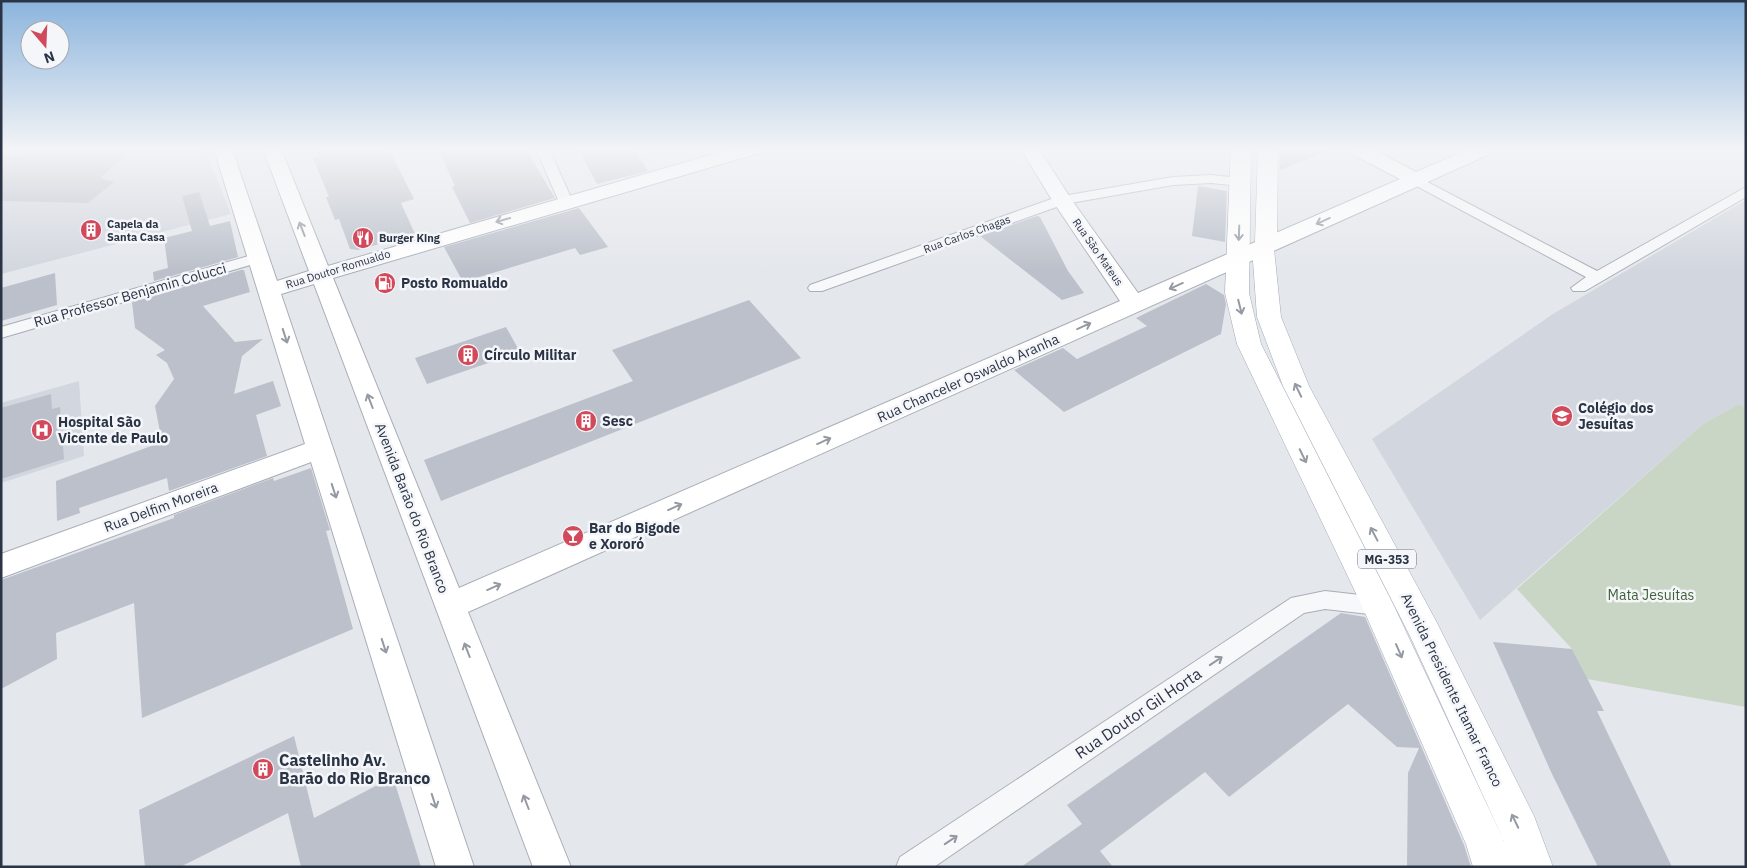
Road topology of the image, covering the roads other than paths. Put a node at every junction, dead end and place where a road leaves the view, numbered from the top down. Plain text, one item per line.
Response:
1 (236, 190) edge
2 (288, 190) edge
3 (560, 190) edge
4 (610, 190) edge
5 (1055, 190) edge
6 (1123, 190) edge
7 (1241, 190) edge
8 (1267, 190) edge
9 (1394, 190) edge
10 (1434, 190) edge
11 (1746, 191) edge
12 (1062, 200) junction
13 (566, 202) junction
14 (1250, 253) junction
15 (259, 258) junction
16 (320, 274) junction
17 (1597, 277) junction
18 (816, 288) dead end
19 (1579, 288) dead end
20 (270, 290) junction
21 (1134, 304) junction
22 (1, 332) edge
23 (321, 448) junction
24 (1, 566) edge
25 (450, 606) junction
26 (1378, 606) junction
27 (543, 860) edge
28 (455, 867) edge
29 (910, 867) edge
30 (1493, 867) edge
31 (1533, 867) edge

1 - 15 main road
16 -> 2 main road, Avenida Barão do Rio Branco
3 - 13 street
4 - 13 main road, Rua Doutor Romualdo
5 - 12 main road, Rua São Mateus
6 - 12 street, Rua Carlos Chagas
7 -> 14 main road, Avenida Presidente Itamar Franco / MG-353
8 - 14 main road, Avenida Presidente Itamar Franco / MG-353
9 -> 14 main road, Rua Chanceler Oswaldo Aranha
10 - 17 street
11 - 17 street
12 - 18 street, Rua Carlos Chagas
12 - 21 main road, Rua São Mateus
13 -> 16 main road, Rua Doutor Romualdo
14 -> 21 main road, Rua Chanceler Oswaldo Aranha
14 -> 26 main road, Avenida Presidente Itamar Franco / MG-353
31 -> 14 main road, Avenida Presidente Itamar Franco / MG-353
15 - 20 main road
15 - 22 street, Rua Professor Benjamin Colucci
16 - 20 main road, Rua Doutor Romualdo
25 -> 16 main road, Avenida Barão do Rio Branco
17 - 19 street
20 -> 23 main road
25 -> 21 main road, Rua Chanceler Oswaldo Aranha
23 - 24 main road, Rua Delfim Moreira
23 -> 28 main road
27 -> 25 main road, Avenida Barão do Rio Branco
29 -> 26 street, Rua Doutor Gil Horta
26 -> 30 main road, Avenida Presidente Itamar Franco / MG-353

